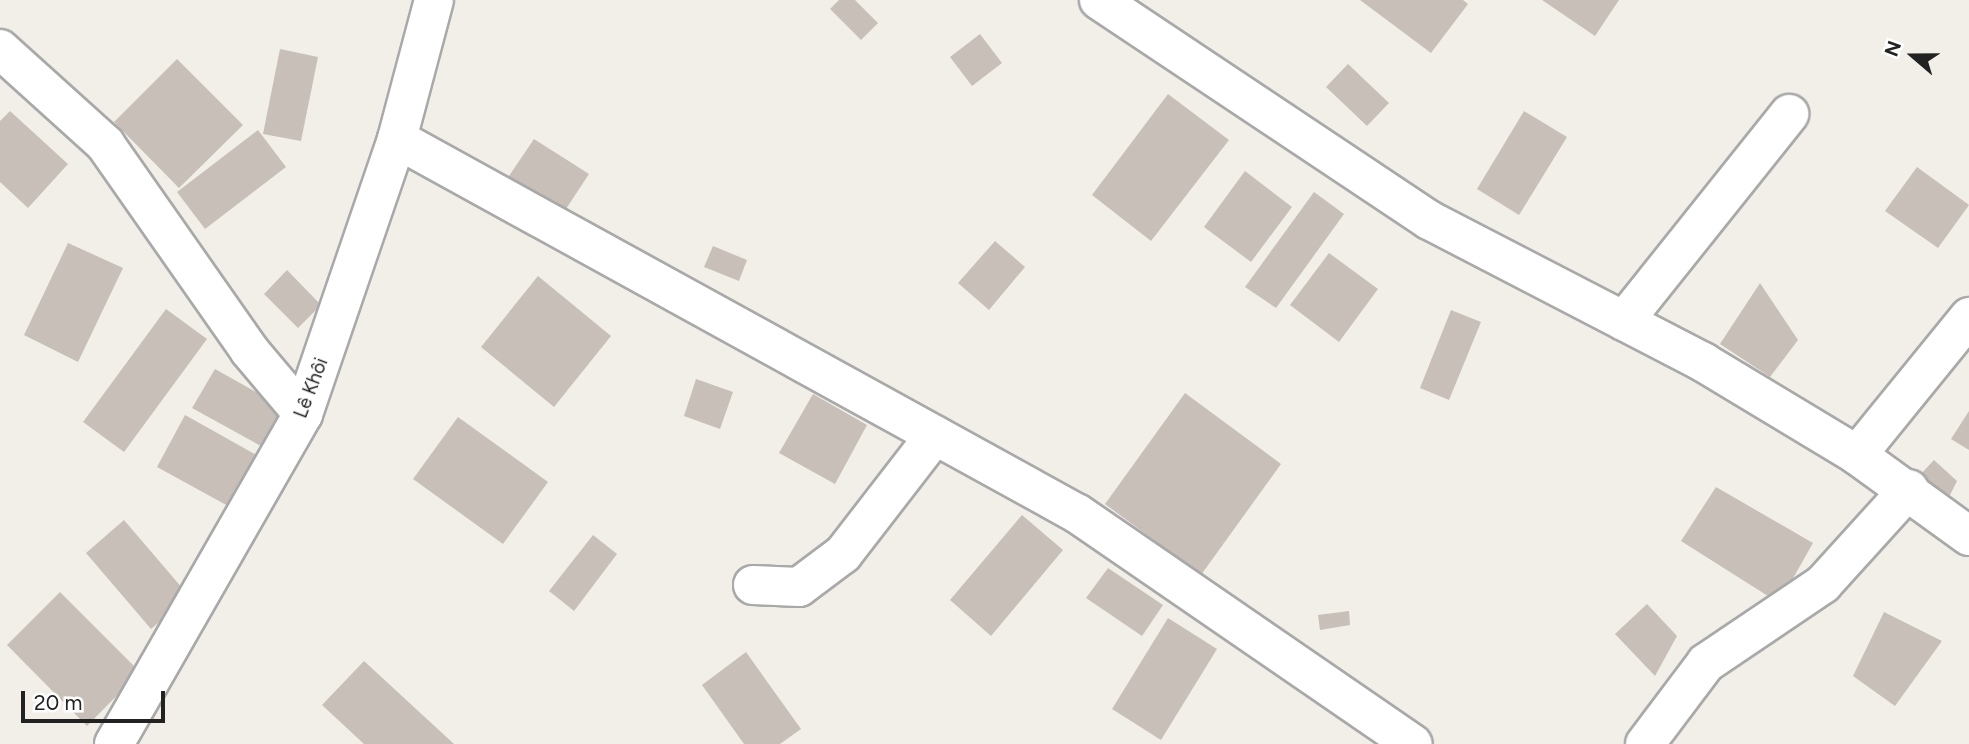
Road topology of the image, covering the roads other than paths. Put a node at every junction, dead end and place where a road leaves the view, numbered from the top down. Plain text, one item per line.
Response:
1 (434, 0) edge
2 (1099, 0) edge
3 (0, 49) edge
4 (1789, 114) dead end
5 (397, 139) junction
6 (1969, 317) edge
7 (1624, 321) junction
8 (303, 414) junction
9 (935, 435) junction
10 (1857, 454) junction
11 (1909, 489) junction
12 (1969, 536) edge
13 (753, 585) dead end
14 (114, 744) edge
15 (1413, 744) edge
16 (1645, 744) edge

1 - 5 street, Lê Khôi
2 - 7 street
3 - 8 street
4 - 7 street
5 - 8 street, Lê Khôi
5 - 9 street
6 - 10 street
7 - 10 street
8 - 14 street, Lê Khôi
9 - 13 street
9 - 15 street
10 - 11 street
11 - 12 street
11 - 16 street

